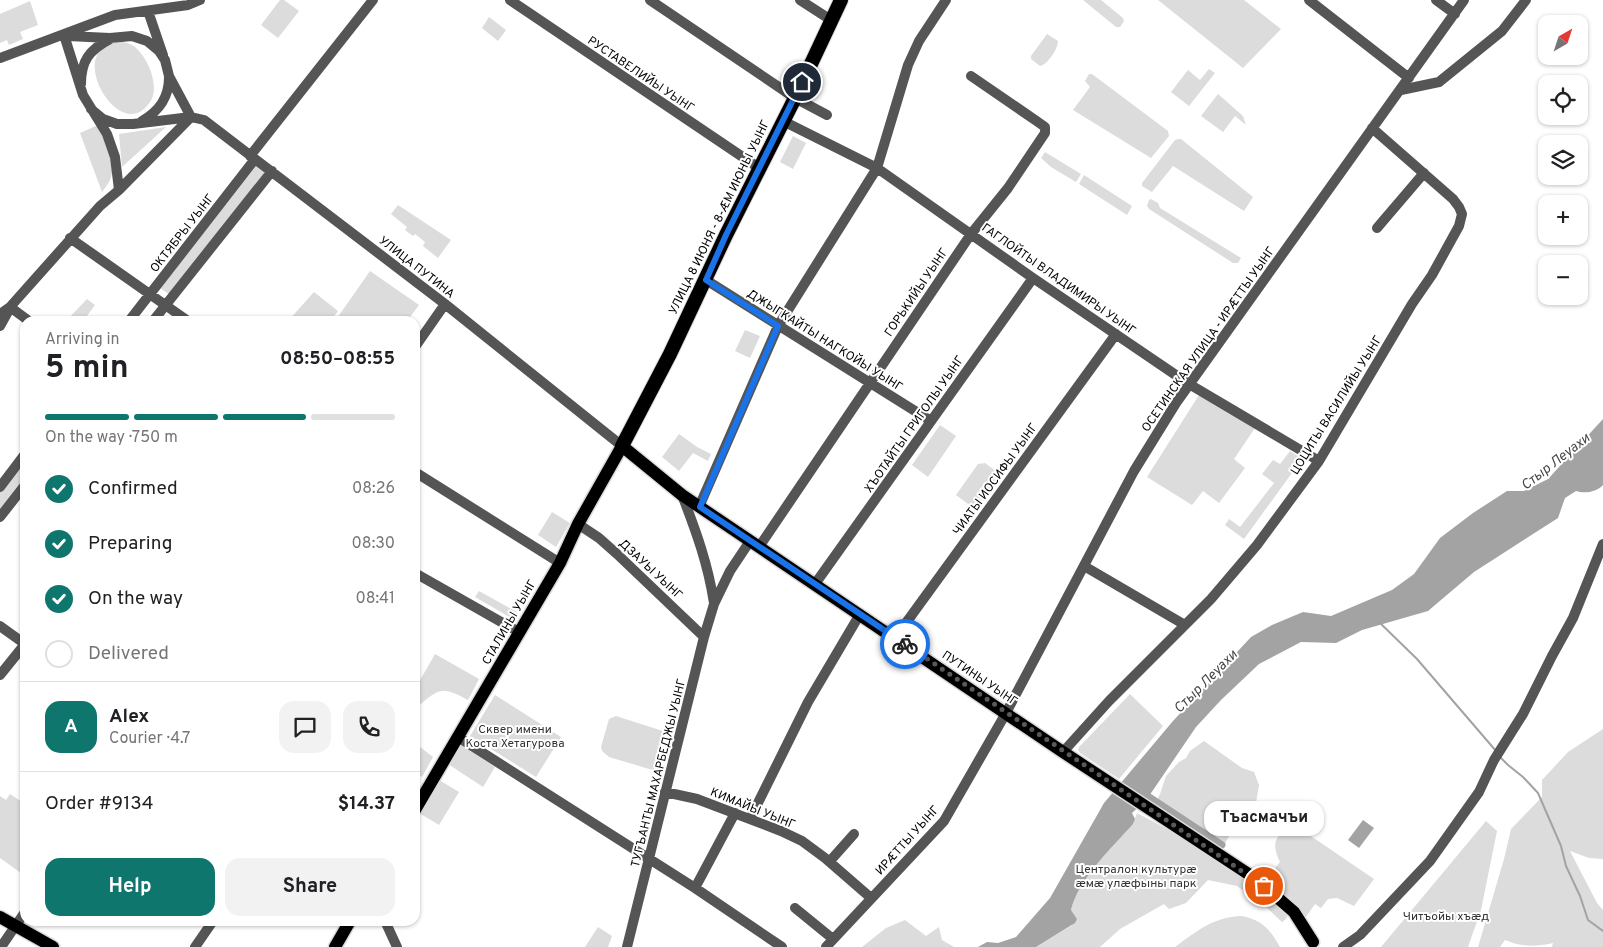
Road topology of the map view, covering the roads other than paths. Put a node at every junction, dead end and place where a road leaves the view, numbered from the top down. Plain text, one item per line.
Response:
1 (200, 0) edge
2 (373, 0) edge
3 (510, 0) edge
4 (650, 0) edge
5 (800, 0) edge
6 (841, 0) edge
7 (946, 0) edge
8 (1309, 0) edge
9 (1436, 0) edge
10 (1464, 0) edge
11 (1526, 0) edge
12 (148, 11) junction
13 (1455, 14) junction
14 (831, 20) junction
15 (64, 35) junction
16 (110, 38) junction
17 (0, 58) edge
18 (165, 60) junction
19 (169, 76) junction
20 (971, 76) dead end
21 (1409, 78) junction
22 (81, 87) junction
23 (1400, 90) junction
24 (795, 98) junction
25 (91, 108) junction
26 (827, 115) dead end
27 (192, 117) junction
28 (783, 121) junction
29 (133, 124) junction
30 (1372, 128) junction
31 (253, 157) junction
32 (759, 168) junction
33 (877, 168) junction
34 (272, 171) junction
35 (1424, 173) junction
36 (119, 190) junction
37 (1377, 228) dead end
38 (971, 234) junction
39 (70, 238) junction
40 (1033, 278) junction
41 (706, 280) junction
42 (150, 294) junction
43 (445, 304) junction
44 (166, 306) junction
45 (10, 307) junction
46 (0, 314) edge
47 (22, 316) edge
48 (133, 316) edge
49 (158, 316) edge
50 (181, 316) edge
51 (0, 326) edge
52 (778, 326) junction
53 (1116, 334) junction
54 (420, 339) edge
55 (869, 383) junction
56 (1189, 384) junction
57 (931, 421) junction
58 (622, 446) junction
59 (20, 461) edge
60 (1319, 461) junction
61 (420, 475) edge
62 (0, 487) edge
63 (20, 492) edge
64 (682, 495) junction
65 (700, 507) junction
66 (0, 518) edge
67 (578, 524) junction
68 (754, 544) junction
69 (1603, 544) edge
70 (560, 563) junction
71 (1084, 566) junction
72 (420, 576) edge
73 (815, 584) junction
74 (714, 604) junction
75 (860, 614) junction
76 (1185, 625) junction
77 (0, 626) edge
78 (519, 632) junction
79 (704, 636) junction
80 (895, 638) junction
81 (20, 640) edge
82 (20, 650) edge
83 (0, 675) edge
84 (1006, 713) junction
85 (458, 737) junction
86 (1063, 752) junction
87 (665, 792) junction
88 (420, 802) edge
89 (735, 813) junction
90 (750, 819) junction
91 (854, 834) dead end
92 (650, 860) junction
93 (830, 862) junction
94 (695, 888) junction
95 (872, 898) junction
96 (795, 908) dead end
97 (0, 917) edge
98 (20, 920) edge
99 (16, 926) junction
100 (210, 926) edge
101 (347, 926) edge
102 (387, 926) edge
103 (833, 939) junction
104 (1314, 945) edge
105 (1, 947) edge
106 (53, 947) edge
107 (195, 947) edge
108 (335, 947) edge
109 (397, 947) edge
110 (627, 947) edge
111 (782, 947) edge
112 (826, 947) edge
113 (1343, 947) edge

1 - 12 street
2 - 31 street, ОКТЯБРЫ УЫНГ
3 - 32 street, РУСТАВЕЛИЙЫ УЫНГ
4 - 24 street
5 - 14 street
6 - 14 highway, УЛИЦА 8 ИЮНЯ - 8-ӔМ ИЮНЫ УЫНГ
7 - 33 street
8 - 21 street
9 - 13 street
10 - 13 street, ОСЕТИНСКАЯ УЛИЦА - ИРÆТТЫ УЫНГ
11 - 23 street
12 - 15 street
12 - 18 street
13 - 21 street, ОСЕТИНСКАЯ УЛИЦА - ИРÆТТЫ УЫНГ
14 - 24 highway, УЛИЦА 8 ИЮНЯ - 8-ӔМ ИЮНЫ УЫНГ
15 - 16 street
15 - 17 street
15 - 22 street
16 - 18 street
16 - 22 street
18 - 19 street
19 - 27 street
19 - 29 street
20 - 38 street, ГОРЬКИЙЫ УЫНГ
21 - 23 street, ОСЕТИНСКАЯ УЛИЦА - ИРÆТТЫ УЫНГ
22 - 25 street
23 - 30 street, ОСЕТИНСКАЯ УЛИЦА - ИРÆТТЫ УЫНГ
24 - 26 street
24 - 28 highway, УЛИЦА 8 ИЮНЯ - 8-ӔМ ИЮНЫ УЫНГ
25 - 29 street
25 - 36 street
27 - 29 street
27 - 31 street, УЛИЦА ПУТИНА
27 - 36 street
28 - 32 highway, УЛИЦА 8 ИЮНЯ - 8-ӔМ ИЮНЫ УЫНГ
28 - 33 street, ГАГЛОЙТЫ ВЛАДИМИРЫ УЫНГ
30 - 35 street, ЦОЦИТЫ ВАСИЛИЙЫ УЫНГ
30 - 56 street, ОСЕТИНСКАЯ УЛИЦА - ИРÆТТЫ УЫНГ
31 - 34 street, УЛИЦА ПУТИНА
31 - 42 street, ОКТЯБРЫ УЫНГ
32 - 41 highway, УЛИЦА 8 ИЮНЯ - 8-ӔМ ИЮНЫ УЫНГ
33 - 38 street, ГАГЛОЙТЫ ВЛАДИМИРЫ УЫНГ
33 - 52 street
34 - 43 street, УЛИЦА ПУТИНА
34 - 44 street
35 - 37 street
35 - 60 street, ЦОЦИТЫ ВАСИЛИЙЫ УЫНГ
36 - 39 street
38 - 40 street, ГАГЛОЙТЫ ВЛАДИМИРЫ УЫНГ
38 - 55 street, ГОРЬКИЙЫ УЫНГ
39 - 42 street
39 - 45 street
40 - 53 street, ГАГЛОЙТЫ ВЛАДИМИРЫ УЫНГ
40 - 57 street, ХЪОТАЙТЫ ГРИГОЛЫ УЫНГ
41 - 52 street, ДЖЫГКАЙТЫ НАГКОЙЫ УЫНГ
41 - 58 highway, УЛИЦА 8 ИЮНЯ - 8-ӔМ ИЮНЫ УЫНГ
42 - 44 street
42 - 48 street, ОКТЯБРЫ УЫНГ
43 - 54 street
43 - 58 street, УЛИЦА ПУТИНА
44 - 49 street
44 - 50 street
45 - 46 street
45 - 47 street
45 - 51 street
52 - 55 street, ДЖЫГКАЙТЫ НАГКОЙЫ УЫНГ
52 - 65 street
53 - 56 street, ГАГЛОЙТЫ ВЛАДИМИРЫ УЫНГ
53 - 80 street, ЧИАТЫ ИОСИФЫ УЫНГ
55 - 57 street, ДЖЫГКАЙТЫ НАГКОЙЫ УЫНГ
55 - 68 street, ГОРЬКИЙЫ УЫНГ
56 - 60 street, ГАГЛОЙТЫ ВЛАДИМИРЫ УЫНГ
56 - 71 street, ОСЕТИНСКАЯ УЛИЦА - ИРÆТТЫ УЫНГ
57 - 73 street, ХЪОТАЙТЫ ГРИГОЛЫ УЫНГ
58 - 64 main road, ПУТИНЫ УЫНГ
58 - 67 main road, СТАЛИНЫ УЫНГ
59 - 62 street
60 - 76 street, ЦОЦИТЫ ВАСИЛИЙЫ УЫНГ
61 - 70 street
63 - 66 street
64 - 65 main road, ПУТИНЫ УЫНГ
64 - 74 street, ТУГЪАНТЫ МАХАРБЕДЖЫ УЫНГ
65 - 68 main road, ПУТИНЫ УЫНГ
67 - 70 main road, СТАЛИНЫ УЫНГ
67 - 79 street, ДЗАУЫ УЫНГ
68 - 73 main road, ПУТИНЫ УЫНГ
68 - 74 street, ТУГЪАНТЫ МАХАРБЕДЖЫ УЫНГ
69 - 113 street
70 - 78 main road, СТАЛИНЫ УЫНГ
71 - 76 street
71 - 84 street, ОСЕТИНСКАЯ УЛИЦА - ИРÆТТЫ УЫНГ
72 - 78 street
73 - 75 main road, ПУТИНЫ УЫНГ
74 - 79 street, ТУГЪАНТЫ МАХАРБЕДЖЫ УЫНГ
75 - 80 main road, ПУТИНЫ УЫНГ
75 - 90 street
76 - 86 street, ЦОЦИТЫ ВАСИЛИЙЫ УЫНГ
77 - 81 street
78 - 85 main road, СТАЛИНЫ УЫНГ
79 - 87 street, ТУГЪАНТЫ МАХАРБЕДЖЫ УЫНГ
80 - 84 main road, ПУТИНЫ УЫНГ
82 - 83 street
84 - 86 main road, ПУТИНЫ УЫНГ
84 - 95 street, ИРÆТТЫ УЫНГ
85 - 88 main road, СТАЛИНЫ УЫНГ
85 - 92 street
86 - 104 main road, ПУТИНЫ УЫНГ
87 - 89 street, КИМАЙЫ УЫНГ
87 - 92 street, ТУГЪАНТЫ МАХАРБЕДЖЫ УЫНГ
89 - 90 street, КИМАЙЫ УЫНГ
89 - 94 street
90 - 93 street, КИМАЙЫ УЫНГ
91 - 93 street
92 - 94 street
92 - 110 street, ТУГЪАНТЫ МАХАРБЕДЖЫ УЫНГ
93 - 95 street, КИМАЙЫ УЫНГ
94 - 111 street
95 - 103 street, ИРÆТТЫ УЫНГ
96 - 103 street
97 - 99 main road
98 - 99 street
99 - 105 street
99 - 106 main road
100 - 107 street
101 - 108 main road
102 - 109 street
103 - 112 street, ИРÆТТЫ УЫНГ

